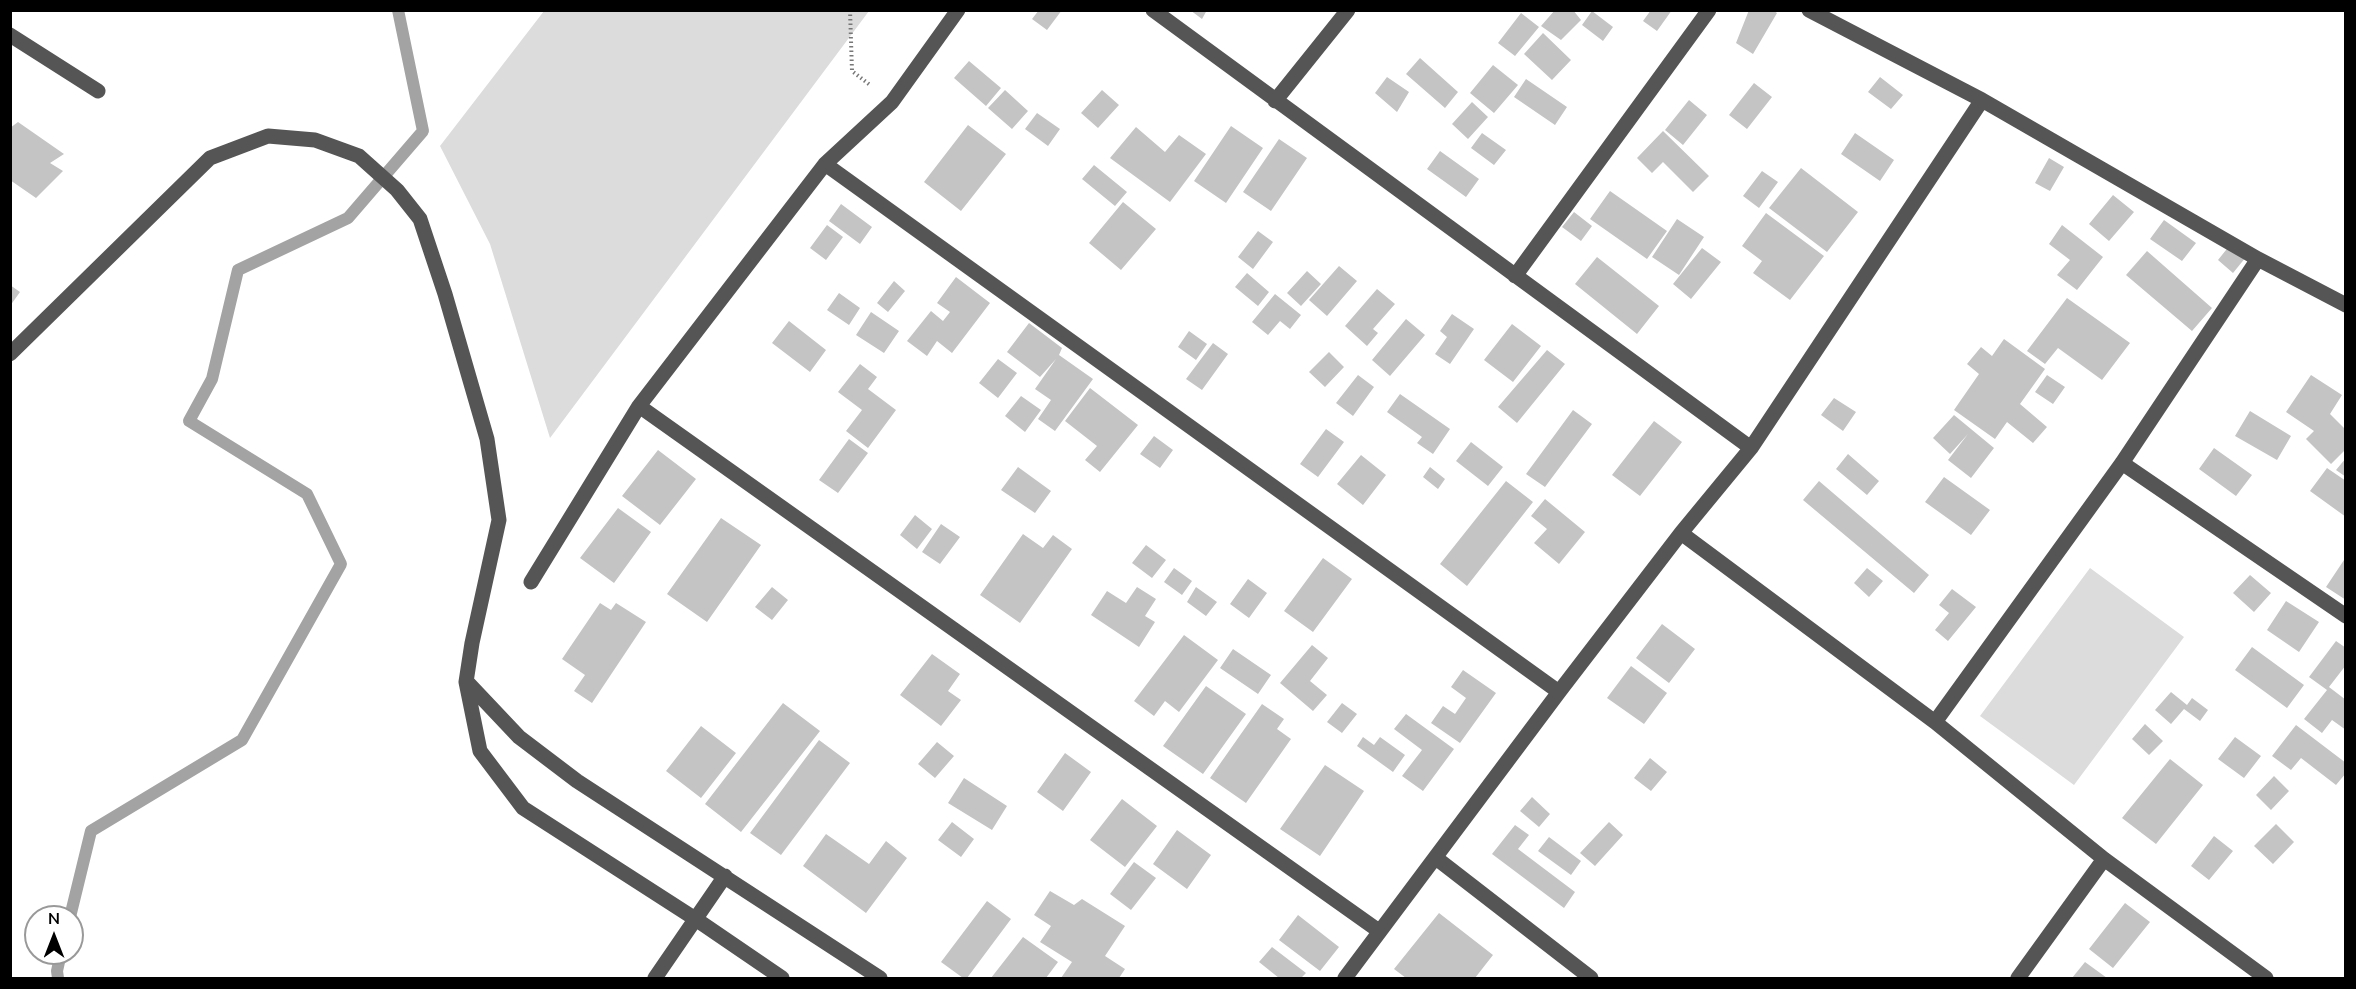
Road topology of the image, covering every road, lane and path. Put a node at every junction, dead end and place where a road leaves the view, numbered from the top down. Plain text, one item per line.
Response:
1 (850, 10) edge
2 (958, 10) edge
3 (1153, 10) edge
4 (1348, 10) edge
5 (1709, 10) edge
6 (1809, 10) edge
7 (10, 35) edge
8 (98, 91) dead end
9 (1982, 100) junction
10 (1275, 101) junction
11 (892, 102) junction
12 (825, 164) junction
13 (2258, 259) junction
14 (1515, 276) junction
15 (2346, 305) edge
16 (10, 354) edge
17 (639, 406) junction
18 (1751, 448) junction
19 (2122, 463) junction
20 (1681, 533) junction
21 (531, 582) dead end
22 (2346, 616) edge
23 (466, 682) junction
24 (1559, 692) junction
25 (1935, 722) junction
26 (1436, 858) junction
27 (2104, 859) junction
28 (725, 876) junction
29 (697, 920) junction
30 (1379, 931) junction
31 (655, 978) edge
32 (782, 978) edge
33 (880, 978) edge
34 (1345, 978) edge
35 (1591, 978) edge
36 (2018, 978) edge
37 (2266, 978) edge

1 - 11 path
2 - 11 street
3 - 10 street
4 - 10 street
5 - 14 street
6 - 9 street
7 - 8 street
9 - 13 street
9 - 18 street
10 - 14 street
11 - 12 street
12 - 17 street
12 - 24 street
13 - 15 street
13 - 19 street
14 - 18 street
16 - 23 street
17 - 21 street
17 - 30 street
18 - 20 street
19 - 22 street
19 - 25 street
20 - 24 street
20 - 25 street
23 - 28 street
23 - 29 street
24 - 26 street
25 - 27 street
26 - 30 street
26 - 35 street
27 - 36 street
27 - 37 street
28 - 29 street
28 - 33 street
29 - 31 street
29 - 32 street
30 - 34 street

